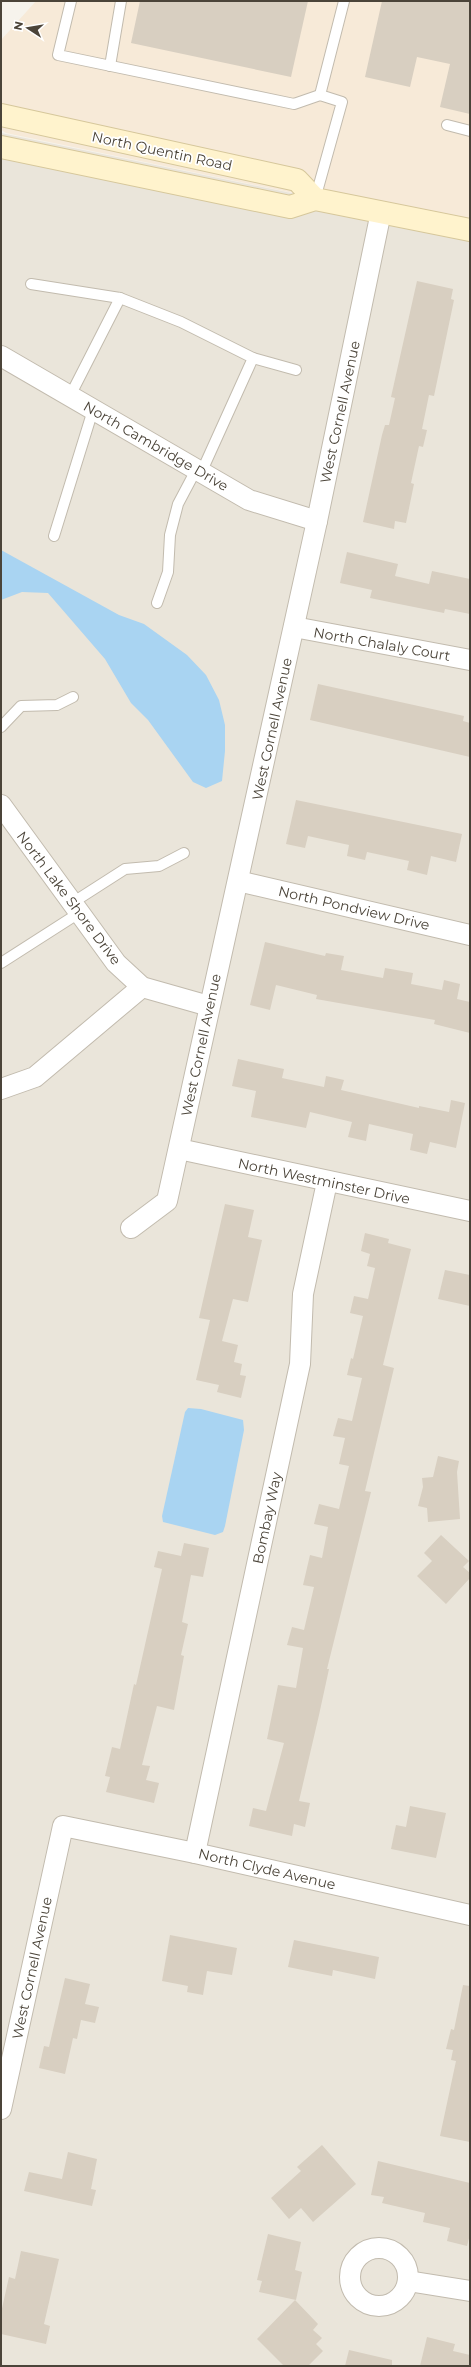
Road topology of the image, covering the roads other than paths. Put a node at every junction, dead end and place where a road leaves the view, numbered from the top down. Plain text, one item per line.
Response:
1 (71, 1) edge
2 (121, 1) edge
3 (344, 1) edge
4 (110, 66) junction
5 (320, 95) junction
6 (1, 115) edge
7 (447, 125) dead end
8 (470, 131) edge
9 (2, 151) edge
10 (315, 199) junction
11 (381, 212) junction
12 (470, 230) edge
13 (31, 284) dead end
14 (120, 298) junction
15 (1, 356) edge
16 (253, 358) junction
17 (296, 370) dead end
18 (70, 396) junction
19 (93, 410) junction
20 (199, 471) junction
21 (318, 521) junction
22 (54, 536) dead end
23 (157, 603) dead end
24 (294, 627) junction
25 (470, 660) edge
26 (73, 697) dead end
27 (1, 727) edge
28 (1, 805) edge
29 (184, 853) dead end
30 (238, 881) junction
31 (76, 908) junction
32 (470, 935) edge
33 (1, 963) edge
34 (142, 987) junction
35 (209, 1006) junction
36 (1, 1089) edge
37 (179, 1149) junction
38 (326, 1182) junction
39 (470, 1211) edge
40 (131, 1228) dead end
41 (63, 1826) joint
42 (195, 1853) junction
43 (470, 1915) edge
44 (1, 2109) edge
45 (408, 2281) dead end
46 (470, 2291) edge

1 - 4 lane
2 - 4 lane
3 - 5 lane
4 - 5 lane
5 - 10 lane
6 - 10 main road, North Quentin Road
7 - 8 lane
9 - 10 main road, North Quentin Road
10 - 11 main road, North Quentin Road
11 - 12 main road, North Quentin Road
11 - 21 street, West Cornell Avenue
13 - 14 lane
14 - 16 lane
14 - 18 lane
15 - 18 street, North Cambridge Drive
16 - 17 lane
16 - 20 lane
18 - 19 street, North Cambridge Drive
19 - 20 street, North Cambridge Drive
19 - 22 lane
20 - 21 street, North Cambridge Drive
20 - 23 lane
21 - 24 street, West Cornell Avenue
24 - 25 street, North Chalaly Court
24 - 30 street, West Cornell Avenue
26 - 27 lane
28 - 31 street, North Lake Shore Drive
29 - 31 lane
30 - 32 street, North Pondview Drive
30 - 35 street, West Cornell Avenue
31 - 33 lane
31 - 34 street, North Lake Shore Drive
34 - 35 street, North Lake Shore Drive
34 - 36 street
35 - 37 street, West Cornell Avenue
37 - 38 street, North Westminster Drive
37 - 40 street, West Cornell Avenue
38 - 39 street, North Westminster Drive
38 - 42 street, Bombay Way
41 - 42 street, North Clyde Avenue
41 - 44 street, West Cornell Avenue
42 - 43 street, North Clyde Avenue
45 - 46 street

